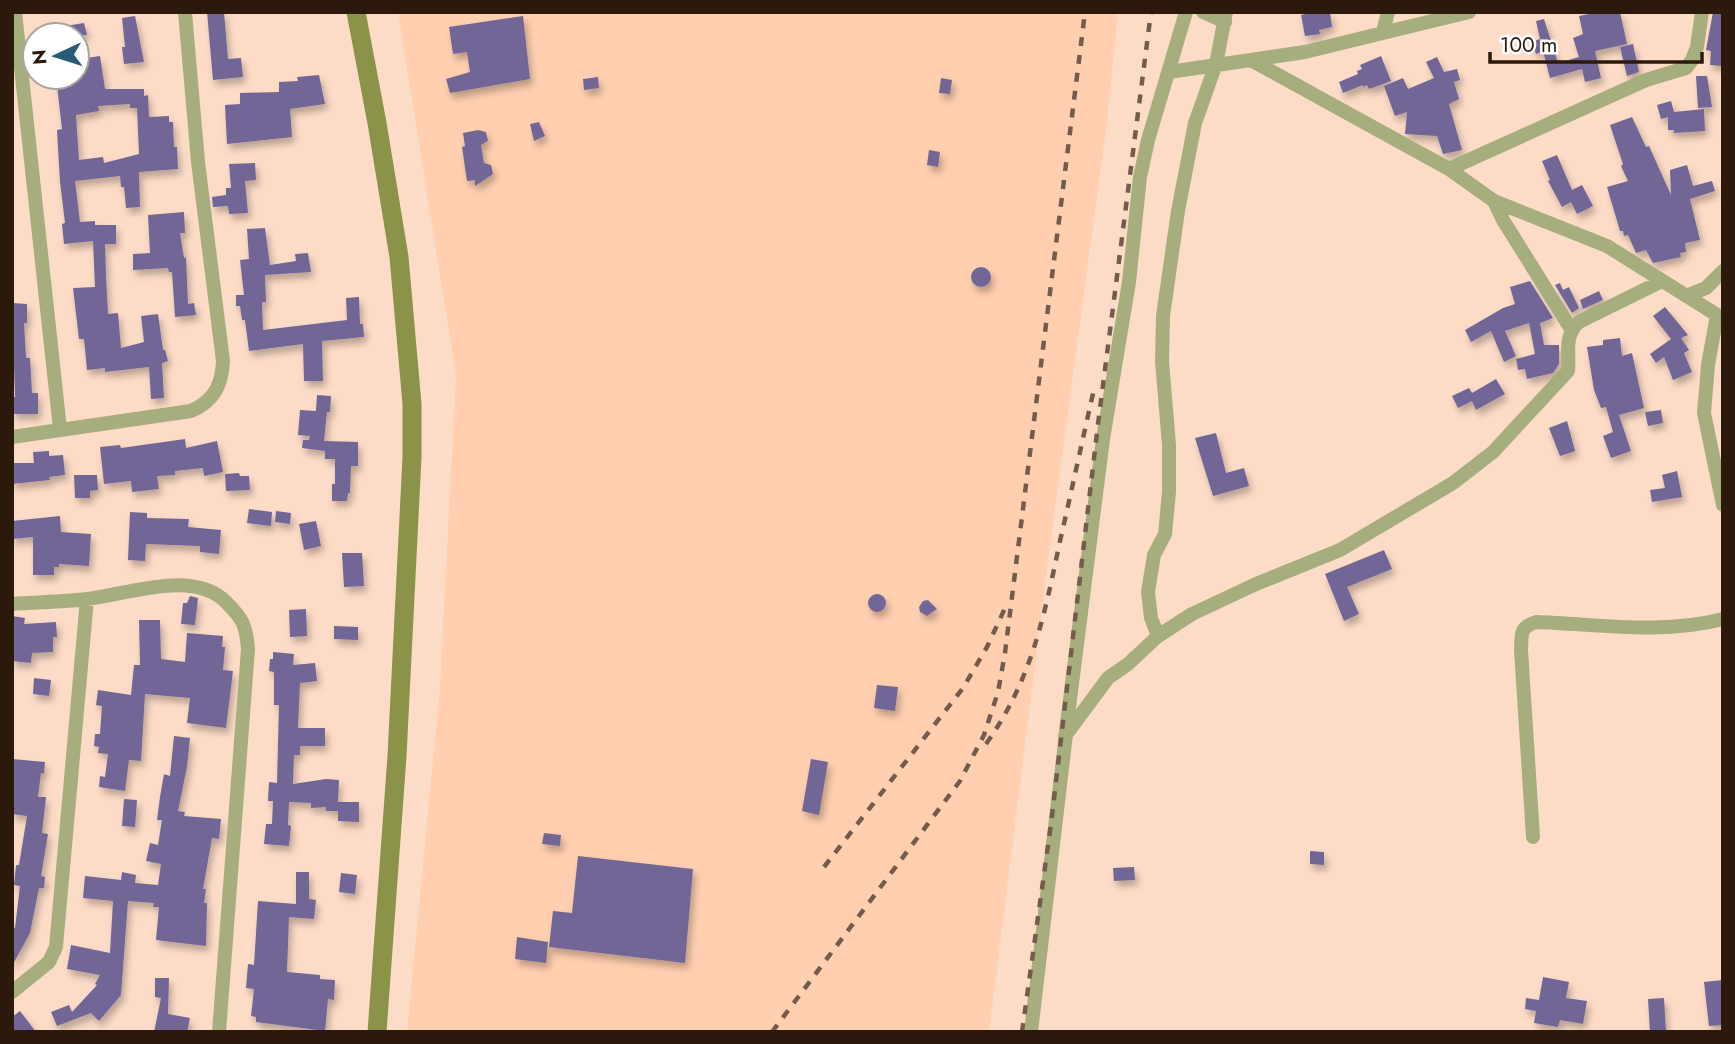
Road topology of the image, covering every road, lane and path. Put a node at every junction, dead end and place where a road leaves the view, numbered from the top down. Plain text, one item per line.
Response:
1 (15, 12) edge
2 (185, 12) edge
3 (356, 12) edge
4 (1186, 12) edge
5 (1203, 12) edge
6 (1388, 12) edge
7 (1469, 12) edge
8 (1702, 12) edge
9 (1225, 17) edge
10 (1383, 32) junction
11 (1251, 60) junction
12 (1216, 64) junction
13 (1169, 72) junction
14 (1449, 169) junction
15 (1494, 201) junction
16 (1723, 271) edge
17 (1662, 281) junction
18 (1686, 296) junction
19 (1720, 316) edge
20 (1571, 329) junction
21 (60, 429) junction
22 (12, 437) edge
23 (1723, 505) edge
24 (87, 599) junction
25 (12, 604) edge
26 (1723, 619) edge
27 (1158, 636) junction
28 (1066, 734) junction
29 (1534, 837) dead end
30 (12, 992) edge
31 (219, 1032) edge
32 (377, 1032) edge
33 (1031, 1032) edge

1 - 21 street
2 - 21 street
3 - 32 main road
4 - 13 street
5 - 9 street
6 - 10 street
7 - 10 street
8 - 14 street
9 - 12 street
10 - 11 street
11 - 12 street
11 - 14 street
12 - 13 street
12 - 27 street
13 - 28 street
14 - 15 street
15 - 17 street
15 - 20 street
16 - 18 street
17 - 18 street
17 - 20 street
18 - 19 street
19 - 23 street
20 - 27 street
21 - 22 street
24 - 25 street
24 - 30 street
24 - 31 street
26 - 29 street
27 - 28 street
28 - 33 street

